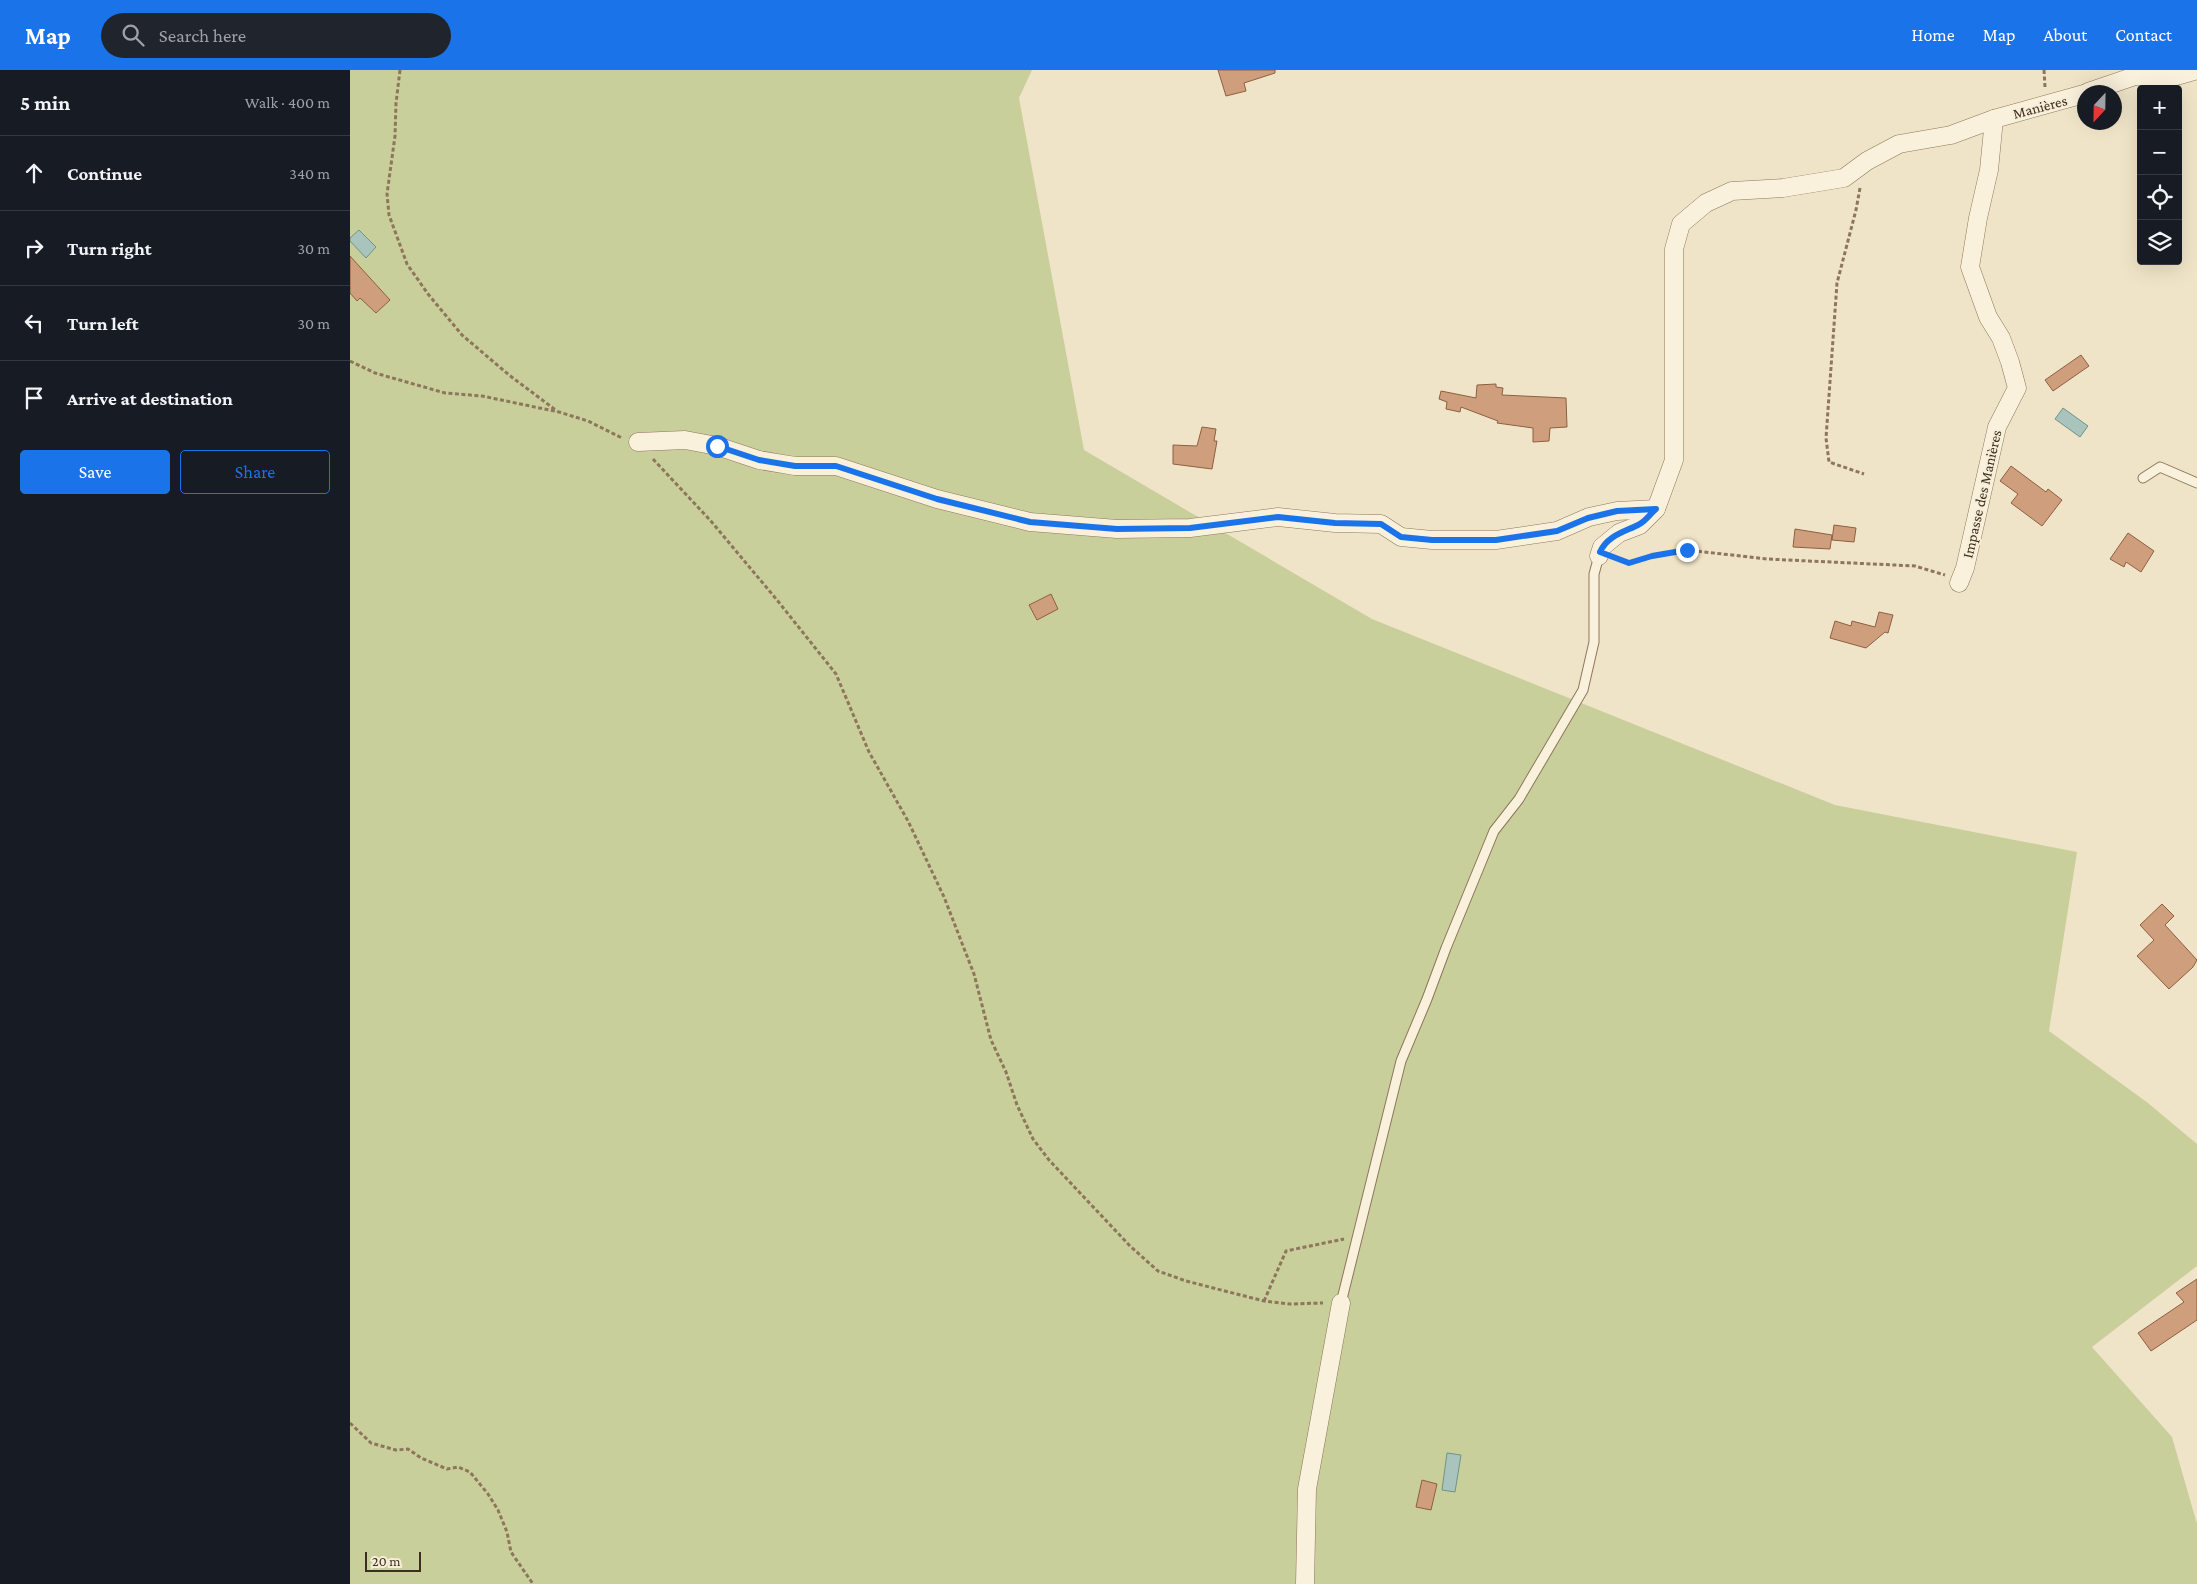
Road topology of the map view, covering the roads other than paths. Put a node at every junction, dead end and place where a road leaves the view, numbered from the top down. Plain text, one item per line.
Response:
1 (2197, 70) edge
2 (2109, 85) edge
3 (2077, 96) edge
4 (1994, 119) junction
5 (638, 442) road end
6 (2143, 478) dead end
7 (2197, 483) edge
8 (1656, 509) junction
9 (1599, 554) joint
10 (1959, 581) road end
11 (1341, 1303) joint
12 (1304, 1584) edge

1 - 2 street, Manières
3 - 4 street, Manières
4 - 8 street, Manières
4 - 10 street, Impasse des Manières
5 - 8 street
6 - 7 lane
8 - 9 street
9 - 11 lane
11 - 12 street

